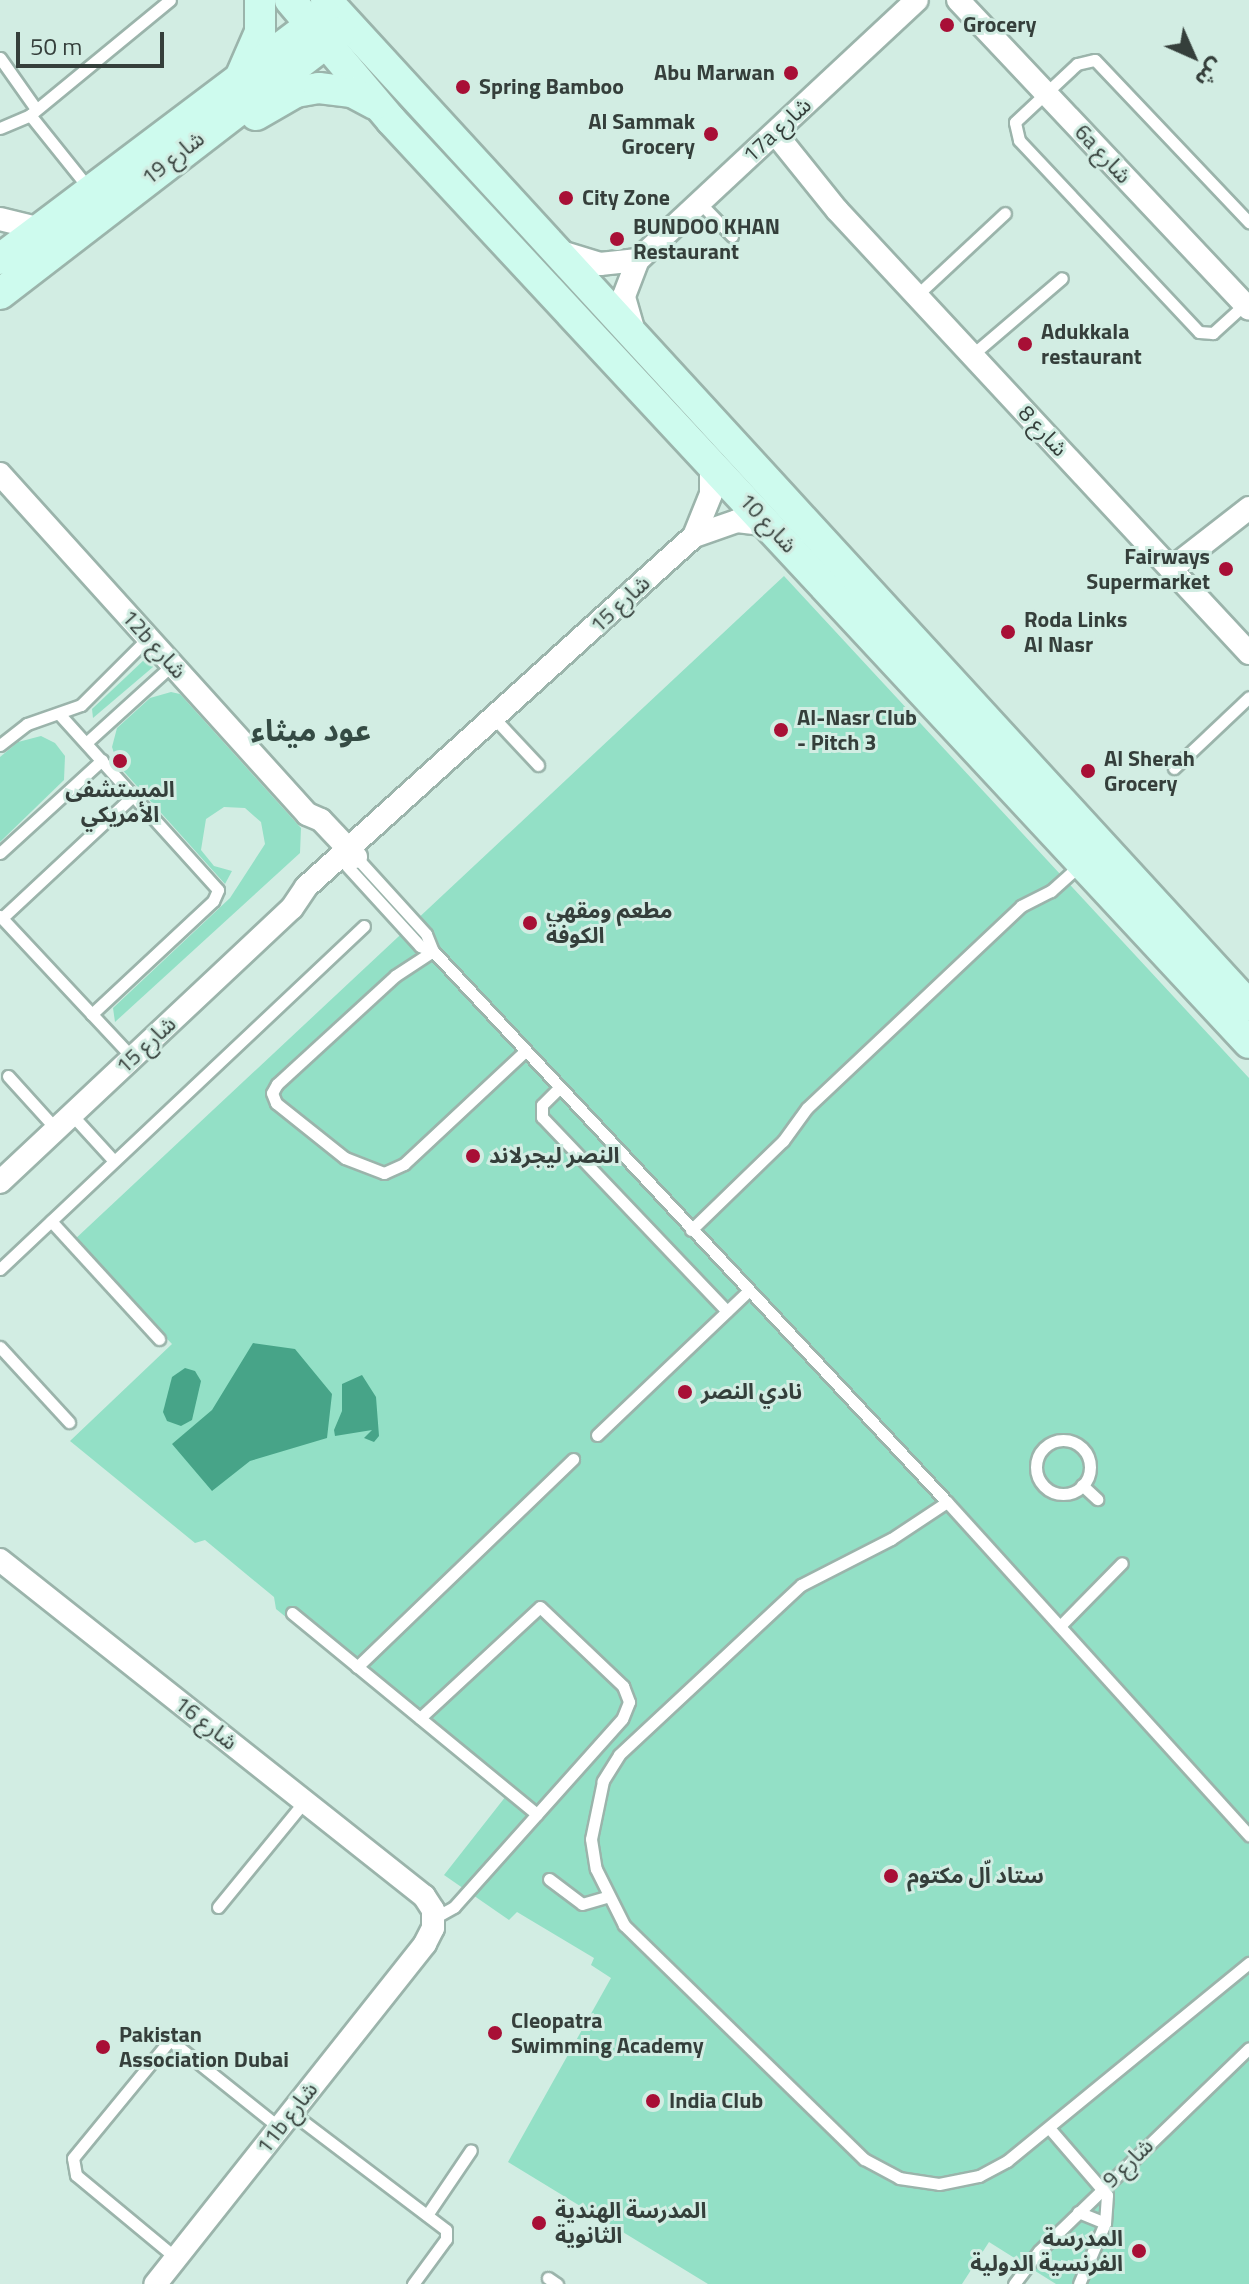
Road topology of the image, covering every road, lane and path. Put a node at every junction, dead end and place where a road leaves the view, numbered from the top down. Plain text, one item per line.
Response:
1 (170, 0) edge
2 (260, 0) edge
3 (290, 0) edge
4 (917, 0) edge
5 (958, 0) edge
6 (329, 20) edge
7 (0, 58) edge
8 (239, 80) junction
9 (1045, 93) junction
10 (384, 111) junction
11 (33, 112) junction
12 (0, 128) edge
13 (769, 138) junction
14 (164, 164) junction
15 (91, 191) junction
16 (700, 203) junction
17 (1005, 213) dead end
18 (0, 219) edge
19 (1249, 222) edge
20 (41, 229) junction
21 (732, 236) dead end
22 (550, 247) junction
23 (0, 259) edge
24 (638, 260) junction
25 (1062, 278) dead end
26 (0, 294) edge
27 (917, 295) junction
28 (1248, 304) edge
29 (639, 343) junction
30 (972, 355) junction
31 (711, 462) junction
32 (0, 474) edge
33 (1244, 512) edge
34 (769, 525) junction
35 (694, 536) junction
36 (1176, 574) junction
37 (148, 638) junction
38 (1249, 653) edge
39 (173, 664) junction
40 (1249, 697) edge
41 (61, 716) junction
42 (495, 719) junction
43 (3, 737) edge
44 (86, 743) junction
45 (102, 760) junction
46 (538, 765) dead end
47 (1174, 768) dead end
48 (134, 795) junction
49 (0, 853) edge
50 (347, 857) junction
51 (1082, 863) junction
52 (1, 917) edge
53 (364, 926) dead end
54 (433, 951) junction
55 (1249, 1006) edge
56 (92, 1014) junction
57 (1249, 1043) edge
58 (525, 1051) junction
59 (132, 1057) junction
60 (8, 1076) dead end
61 (559, 1088) junction
62 (64, 1122) junction
63 (114, 1161) junction
64 (0, 1182) edge
65 (51, 1221) junction
66 (691, 1230) junction
67 (0, 1269) edge
68 (748, 1291) junction
69 (727, 1311) junction
70 (159, 1339) dead end
71 (0, 1347) edge
72 (69, 1422) dead end
73 (597, 1435) dead end
74 (573, 1459) dead end
75 (1082, 1485) junction
76 (1097, 1499) dead end
77 (947, 1502) junction
78 (0, 1560) edge
79 (1122, 1563) dead end
80 (292, 1613) dead end
81 (1060, 1626) junction
82 (357, 1667) junction
83 (420, 1718) junction
84 (304, 1802) junction
85 (537, 1814) junction
86 (1249, 1835) edge
87 (549, 1879) dead end
88 (607, 1897) junction
89 (218, 1907) dead end
90 (428, 1918) junction
91 (1249, 1963) edge
92 (1249, 2048) edge
93 (286, 2121) junction
94 (1050, 2129) junction
95 (471, 2150) dead end
96 (1103, 2187) junction
97 (1078, 2212) junction
98 (427, 2215) junction
99 (1105, 2223) junction
100 (176, 2258) junction
101 (156, 2284) edge
102 (413, 2284) edge
103 (1014, 2284) edge
104 (1079, 2284) edge

1 - 11 lane
2 - 8 main road
3 - 6 main road, شارع 10
4 - 13 street, 17a شارع
5 - 9 street, 6a شارع
6 - 8 main road, شارع 19
6 - 10 main road, شارع 10
6 - 14 main road, شارع 19
6 - 22 main road, شارع 10
7 - 11 lane
8 - 15 main road, شارع 19
9 - 19 lane
9 - 28 street, 6a شارع
9 - 28 lane
10 - 14 main road
10 - 31 main road, شارع 10
11 - 12 lane
11 - 15 lane
13 - 16 street, 17a شارع
13 - 27 street, شارع 8
14 - 26 main road, شارع 19
15 - 20 main road, شارع 19
16 - 21 lane
16 - 24 street, 17a شارع
17 - 27 lane
18 - 20 street
20 - 23 main road, شارع 19
22 - 24 street
22 - 29 main road, شارع 10
24 - 29 street, 17a شارع
25 - 30 lane
27 - 30 street, شارع 8
29 - 55 main road, شارع 10
30 - 36 street, شارع 8
31 - 34 main road, شارع 10
31 - 35 street, شارع 15
32 - 37 street, 12b شارع
33 - 36 street
34 - 35 street, شارع 15
34 - 51 main road, شارع 10
35 - 42 street, شارع 15
36 - 38 street, شارع 8
37 - 39 street, 12b شارع
37 - 41 lane
39 - 44 lane
39 - 50 street, 12b شارع
40 - 47 lane
41 - 43 lane
41 - 44 lane
42 - 46 lane
42 - 50 street, شارع 15
44 - 45 lane
45 - 48 lane
45 - 49 lane
48 - 52 lane
48 - 56 lane
50 - 54 lane
50 - 59 street, شارع 15
51 - 57 main road, شارع 10
51 - 66 lane
52 - 56 lane
53 - 63 lane
54 - 58 lane
54 - 58 lane
56 - 59 lane
58 - 61 lane
59 - 62 street, شارع 15
60 - 62 lane
61 - 66 lane
61 - 69 lane
62 - 63 lane
62 - 64 street, شارع 15
63 - 65 lane
65 - 67 lane
65 - 70 lane
66 - 68 lane
68 - 69 lane
68 - 77 lane
69 - 73 lane
71 - 72 lane
74 - 82 lane
75 - 75 lane
75 - 76 lane
77 - 81 lane
77 - 88 lane
78 - 84 street, شارع 16
79 - 81 lane
80 - 82 lane
81 - 86 lane
82 - 83 lane
83 - 85 lane
83 - 85 lane
84 - 89 lane
84 - 90 street, شارع 16
85 - 90 lane
87 - 88 lane
88 - 94 lane
90 - 93 street, 11b شارع
91 - 94 lane
92 - 96 lane, شارع 9
93 - 98 lane
93 - 100 street, 11b شارع
93 - 100 lane
94 - 96 lane
95 - 98 lane
96 - 97 lane, شارع 9
96 - 99 lane
97 - 99 lane
97 - 103 lane, شارع 9
98 - 102 lane
99 - 104 lane
100 - 101 street, 11b شارع

